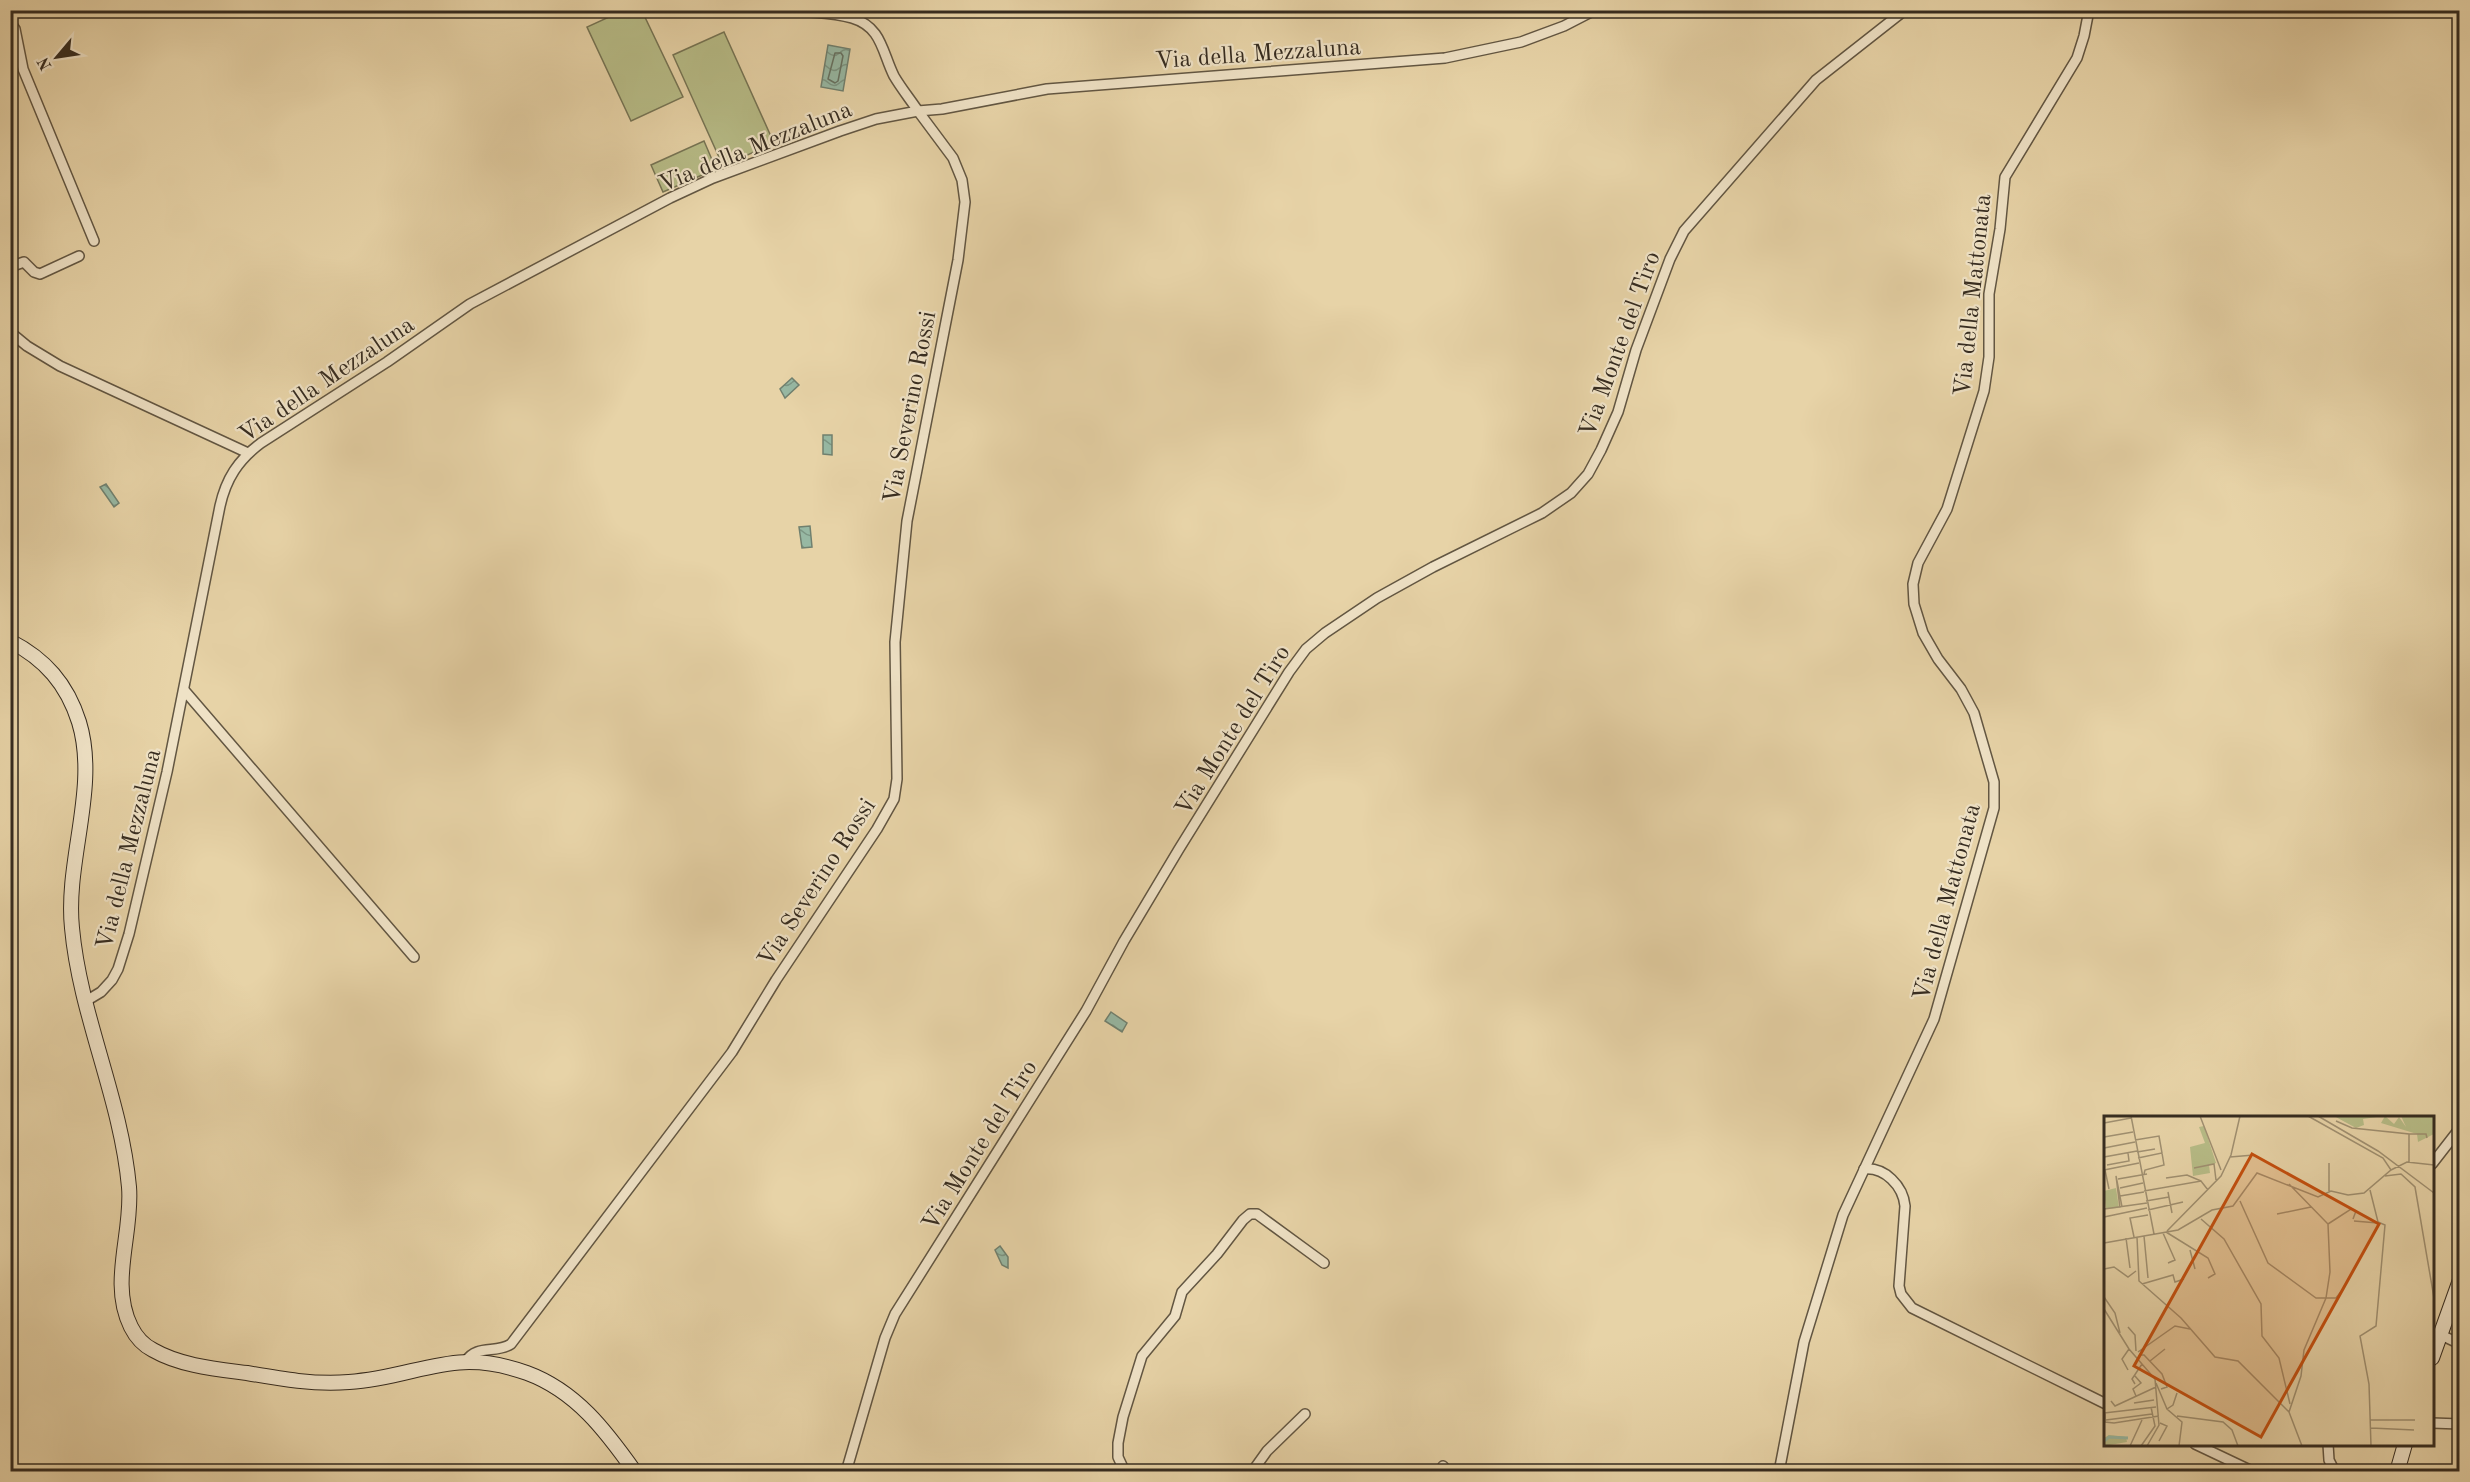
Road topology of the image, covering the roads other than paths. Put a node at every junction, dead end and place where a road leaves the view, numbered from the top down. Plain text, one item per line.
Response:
1 (791, 10) edge
2 (1595, 10) edge
3 (1905, 10) edge
4 (2089, 10) edge
5 (10, 22) edge
6 (918, 111) junction
7 (94, 241) dead end
8 (79, 256) dead end
9 (10, 267) edge
10 (10, 332) edge
11 (248, 453) junction
12 (10, 641) edge
13 (184, 690) junction
14 (414, 957) dead end
15 (86, 1001) junction
16 (2460, 1128) edge
17 (2434, 1163) edge
18 (1864, 1168) junction
19 (1324, 1263) dead end
20 (2460, 1280) edge
21 (2439, 1334) junction
22 (2460, 1344) edge
23 (2434, 1354) edge
24 (466, 1361) junction
25 (2104, 1403) edge
26 (1305, 1414) dead end
27 (2434, 1423) edge
28 (2460, 1424) edge
29 (2199, 1446) edge
30 (2328, 1446) edge
31 (2404, 1446) edge
32 (10, 1465) edge
33 (16, 1472) edge
34 (635, 1472) edge
35 (846, 1472) edge
36 (1125, 1472) edge
37 (1252, 1472) edge
38 (1779, 1472) edge
39 (2254, 1472) edge
40 (2335, 1472) edge
41 (2397, 1472) edge

1 - 6 street
2 - 6 street, Via della Mezzaluna
3 - 35 street, Via Monte del Tiro
4 - 18 street, Via della Mattonata
5 - 7 street
6 - 11 street, Via della Mezzaluna
6 - 24 street, Via Severino Rossi
8 - 9 street
10 - 11 street
11 - 13 street, Via della Mezzaluna
12 - 15 street
13 - 14 street
13 - 15 street, Via della Mezzaluna
15 - 24 street
16 - 17 street
18 - 25 street
18 - 38 street, Via della Mattonata
19 - 36 street
20 - 21 street
21 - 22 street
21 - 23 street
24 - 34 street
26 - 37 street
27 - 28 street
29 - 39 street
30 - 40 street
31 - 41 street
32 - 33 street

